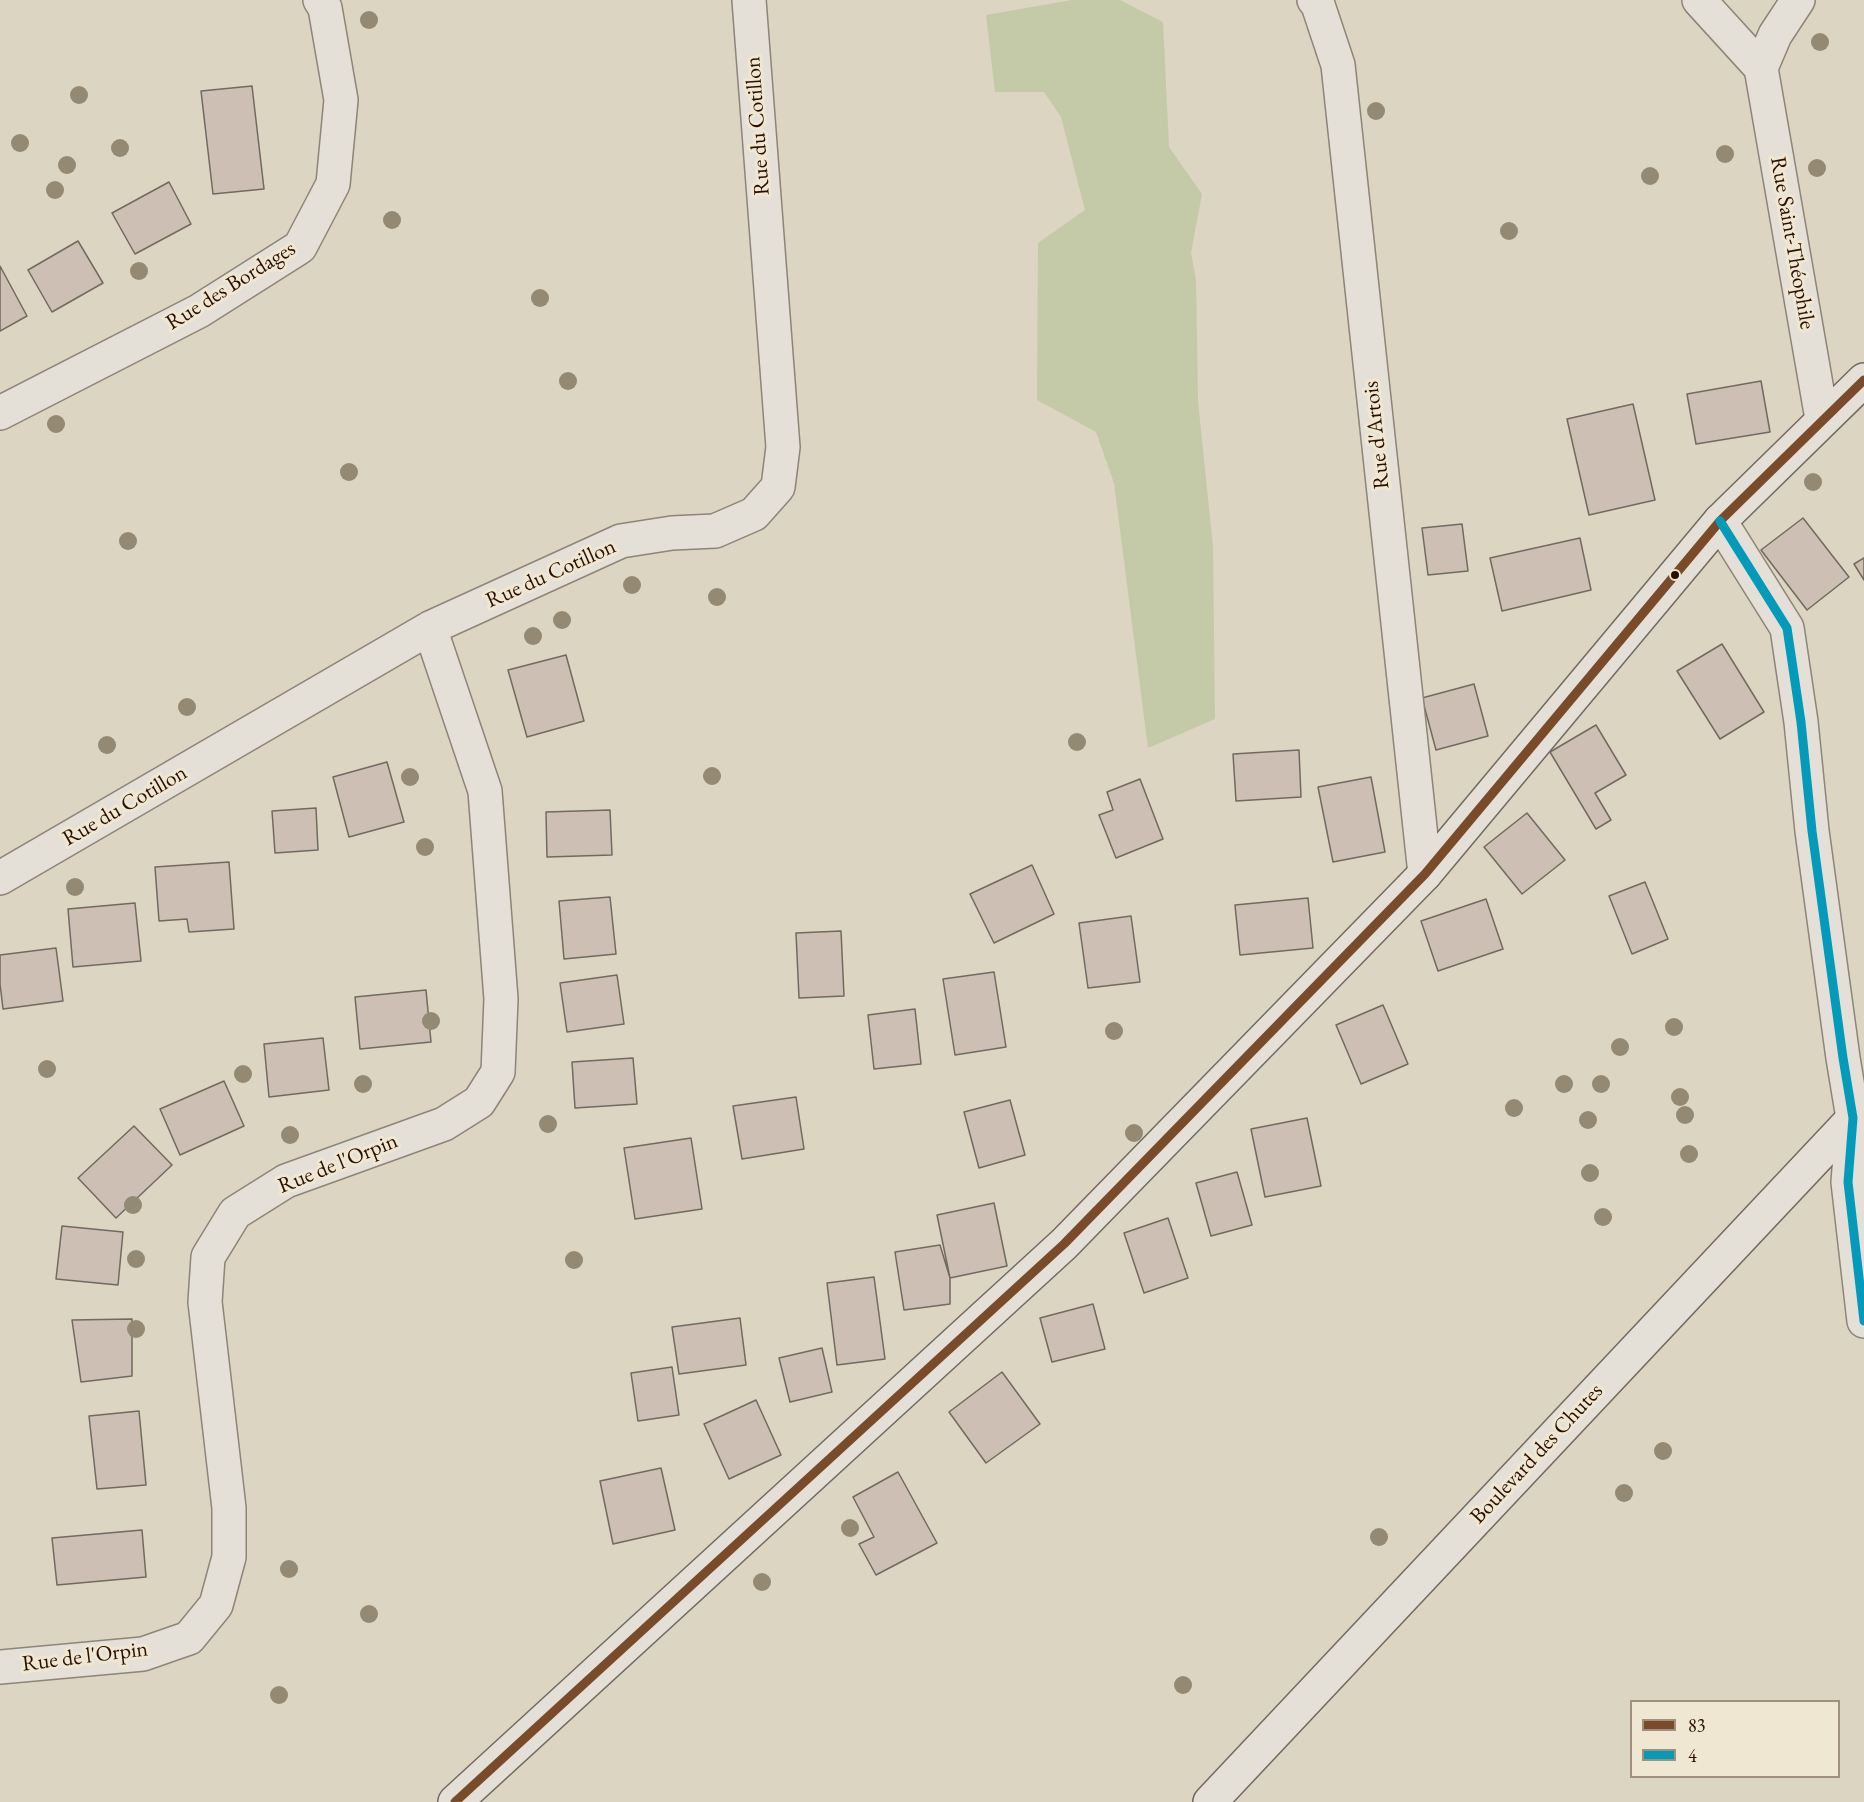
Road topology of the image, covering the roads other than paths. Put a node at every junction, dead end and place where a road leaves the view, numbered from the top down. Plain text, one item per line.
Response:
1 (320, 0) edge
2 (749, 0) edge
3 (1314, 0) edge
4 (1699, 0) edge
5 (1798, 0) edge
6 (1761, 68) junction
7 (1864, 380) edge
8 (0, 413) edge
9 (1822, 419) junction
10 (1720, 521) junction
11 (430, 628) junction
12 (1425, 874) junction
13 (0, 878) edge
14 (1859, 1112) edge
15 (1864, 1321) edge
16 (0, 1667) edge
17 (455, 1802) edge
18 (1210, 1802) edge

1 - 8 street, Rue des Bordages
2 - 11 street, Rue du Cotillon
3 - 12 street, Rue d'Artois
4 - 6 street
5 - 6 street
6 - 9 street, Rue Saint-Théophile
7 - 9 street
9 - 10 street
10 - 12 street
10 - 14 street
11 - 13 street, Rue du Cotillon
11 - 16 street, Rue de l'Orpin
12 - 17 street
14 - 15 street
14 - 18 street, Boulevard des Chutes

